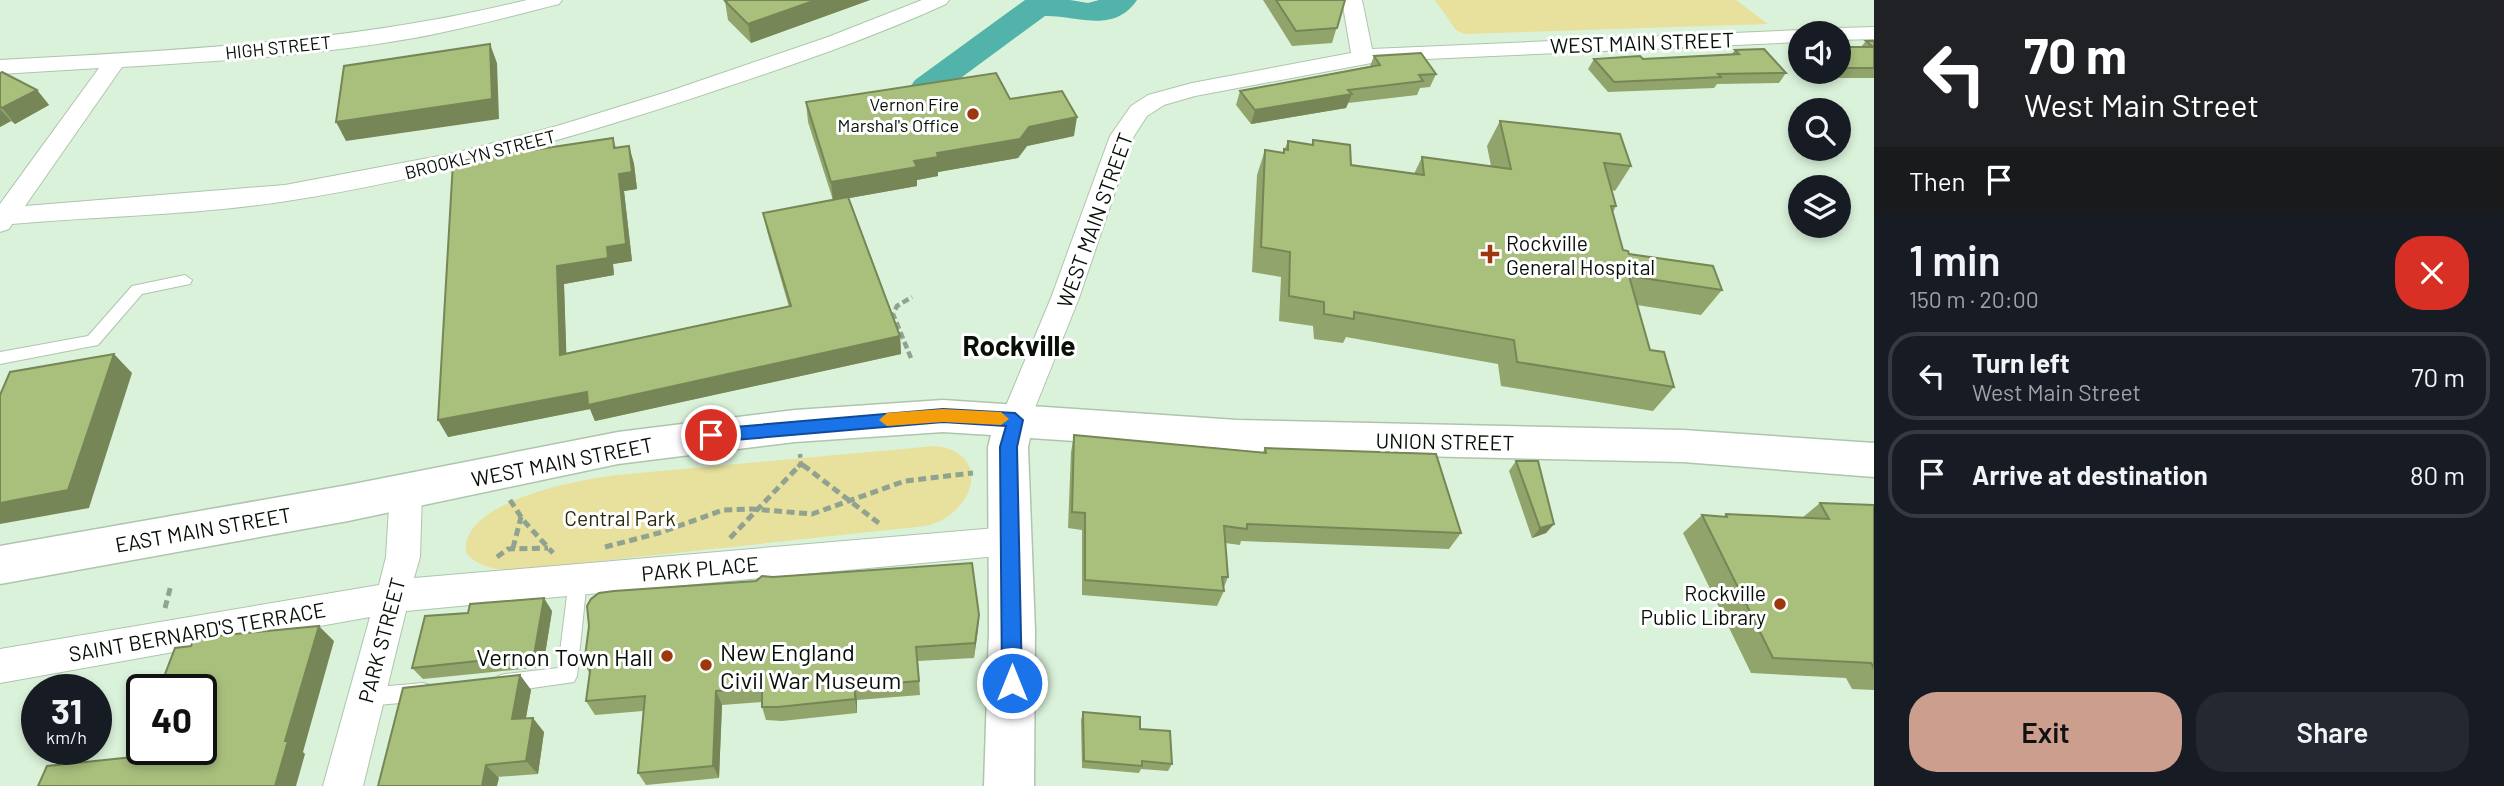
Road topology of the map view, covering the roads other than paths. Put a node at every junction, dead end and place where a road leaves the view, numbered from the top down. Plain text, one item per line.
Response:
1 (552, 0) edge
2 (939, 0) edge
3 (1352, 0) edge
4 (1874, 33) edge
5 (1851, 34) edge
6 (1788, 37) edge
7 (1363, 56) junction
8 (116, 60) junction
9 (0, 67) edge
10 (1, 219) edge
11 (185, 280) dead end
12 (0, 358) edge
13 (1015, 420) junction
14 (1874, 460) edge
15 (407, 491) junction
16 (1008, 541) junction
17 (566, 564) junction
18 (0, 565) edge
19 (393, 597) junction
20 (0, 666) edge
21 (491, 684) edge
22 (439, 690) edge
23 (366, 697) junction
24 (343, 786) edge
25 (1010, 786) edge

1 - 8 street, HIGH STREET
2 - 10 street, BROOKLYN STREET
3 - 7 street
4 - 5 street
6 - 7 street, WEST MAIN STREET
7 - 13 street, WEST MAIN STREET
8 - 9 street, HIGH STREET
8 - 10 street
11 - 12 lane
13 - 14 main road, UNION STREET
13 - 15 main road, WEST MAIN STREET
13 - 16 main road
15 - 18 main road, EAST MAIN STREET
15 - 19 street, PARK STREET
16 - 17 street, PARK PLACE
16 - 25 main road
17 - 19 street, PARK PLACE
17 - 21 lane
19 - 20 street, SAINT BERNARD'S TERRACE
19 - 23 street, PARK STREET
22 - 23 lane
23 - 24 street, PARK STREET

